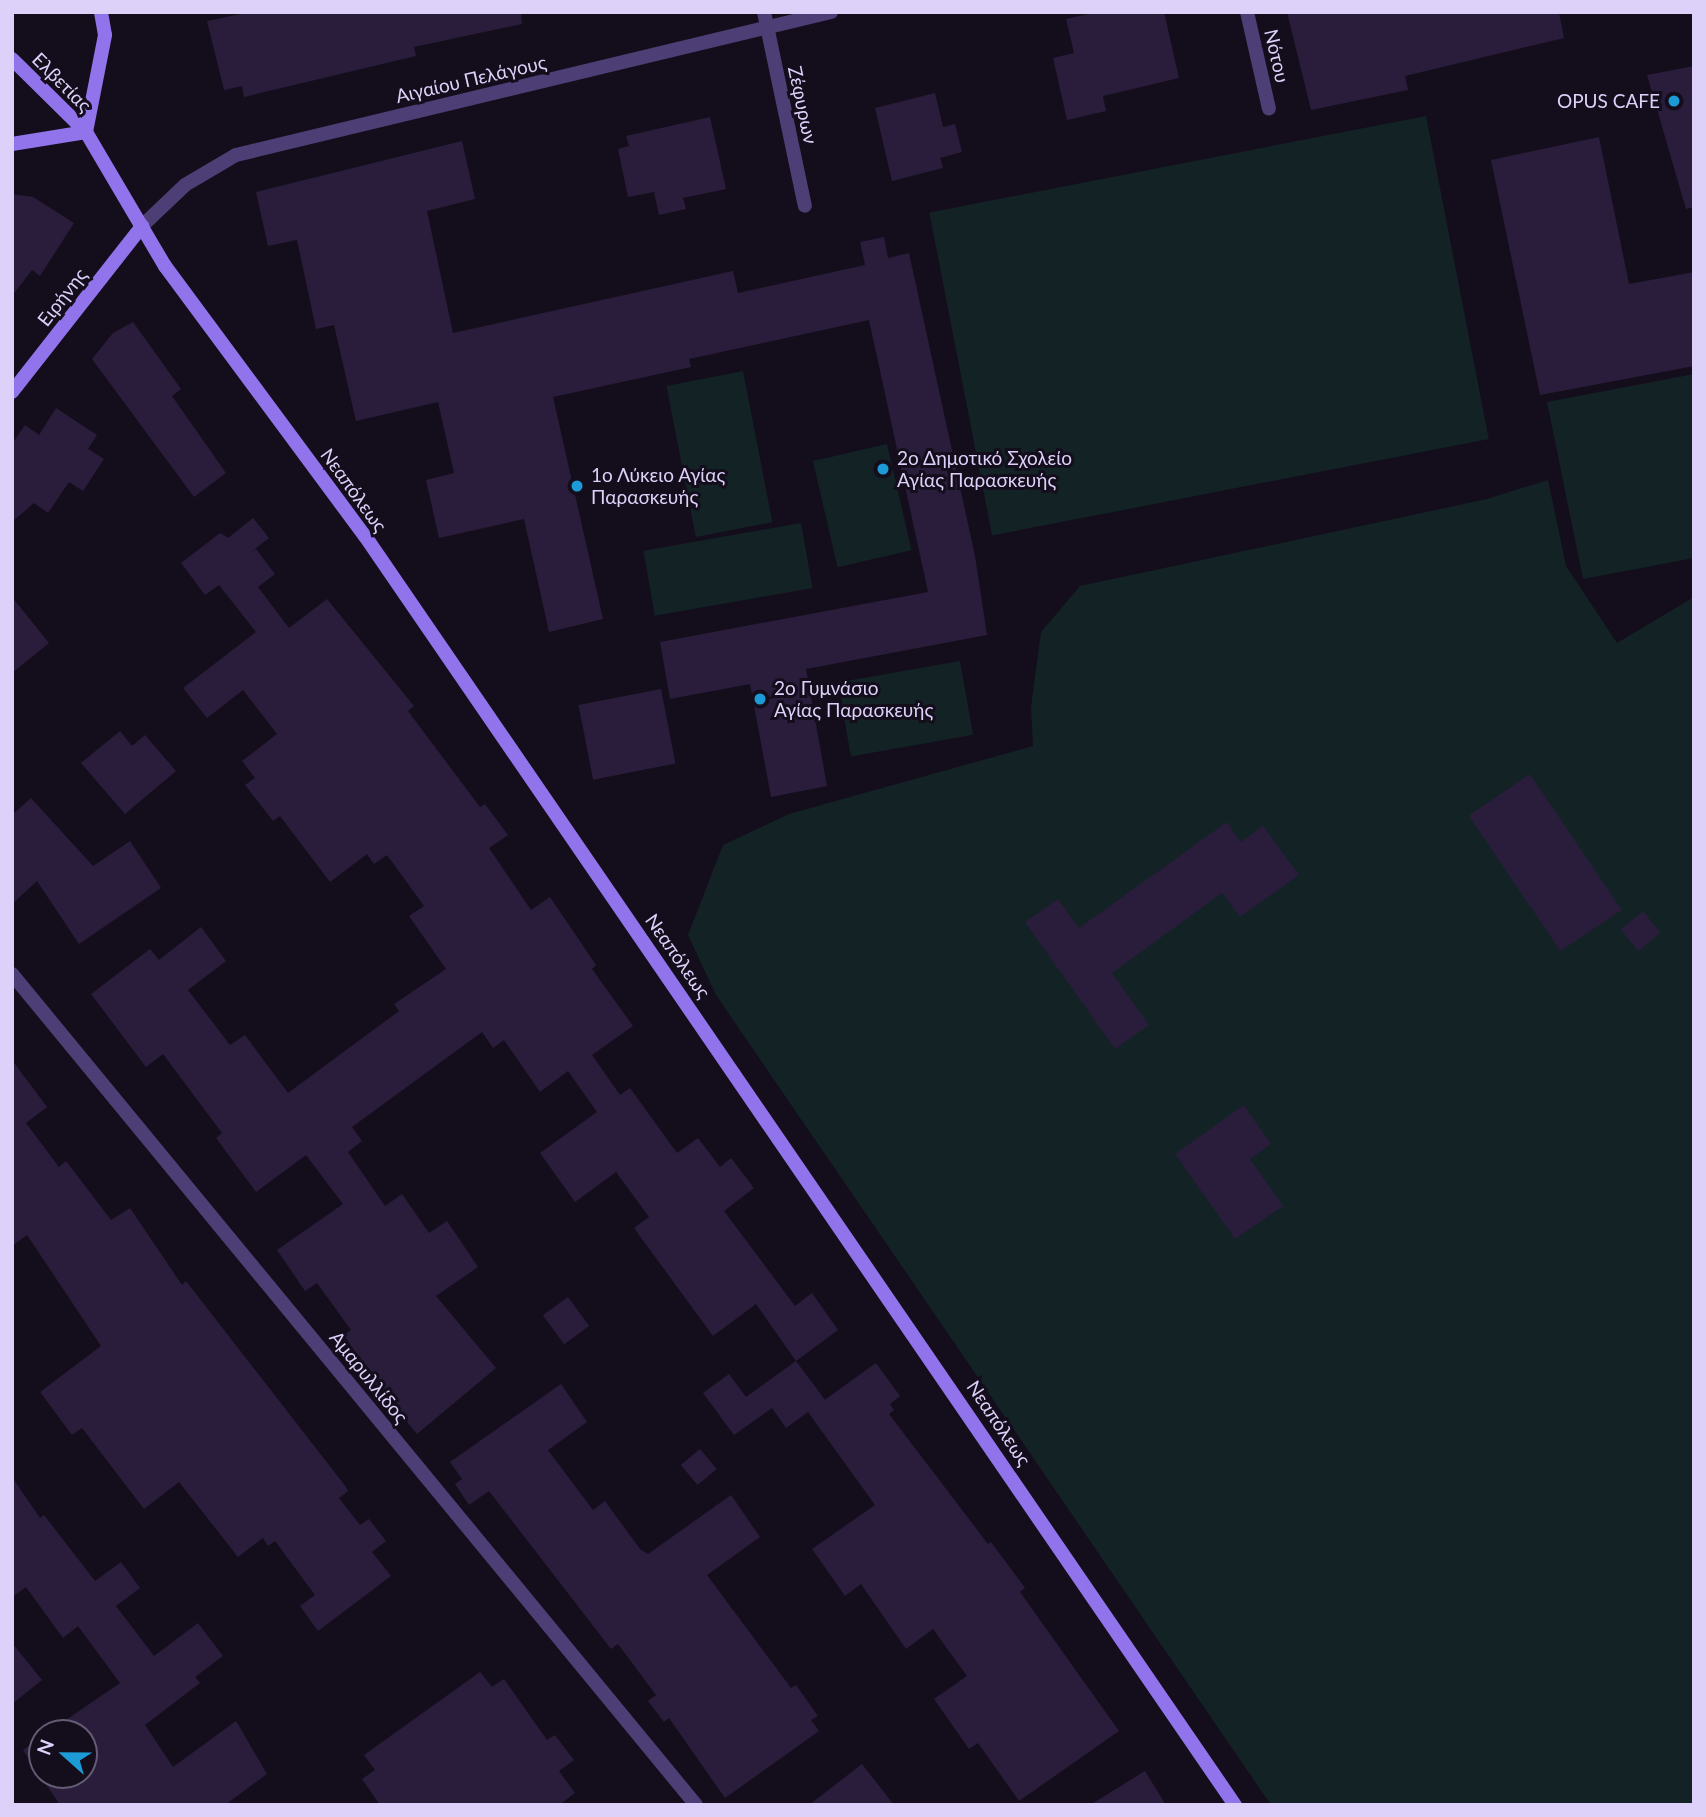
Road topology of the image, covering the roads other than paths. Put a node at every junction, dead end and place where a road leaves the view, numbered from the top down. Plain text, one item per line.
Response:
1 (101, 12) edge
2 (764, 12) edge
3 (831, 12) edge
4 (1247, 12) edge
5 (767, 29) junction
6 (12, 60) edge
7 (1269, 109) dead end
8 (86, 132) junction
9 (12, 144) edge
10 (805, 206) dead end
11 (142, 226) junction
12 (12, 392) edge
13 (12, 974) edge
14 (696, 1805) edge
15 (1235, 1805) edge

1 - 8 street
2 - 5 street, Ζέφυρων
3 - 5 street, Αιγαίου Πελάγους
4 - 7 street, Νότου
5 - 10 street, Ζέφυρων
5 - 11 street, Αιγαίου Πελάγους
6 - 8 street, Ελβετίας
8 - 9 street
8 - 11 street, Νεαπόλεως
11 - 12 street, Ειρήνης
11 - 15 street, Νεαπόλεως
13 - 14 street, Αμαρυλλίδος

